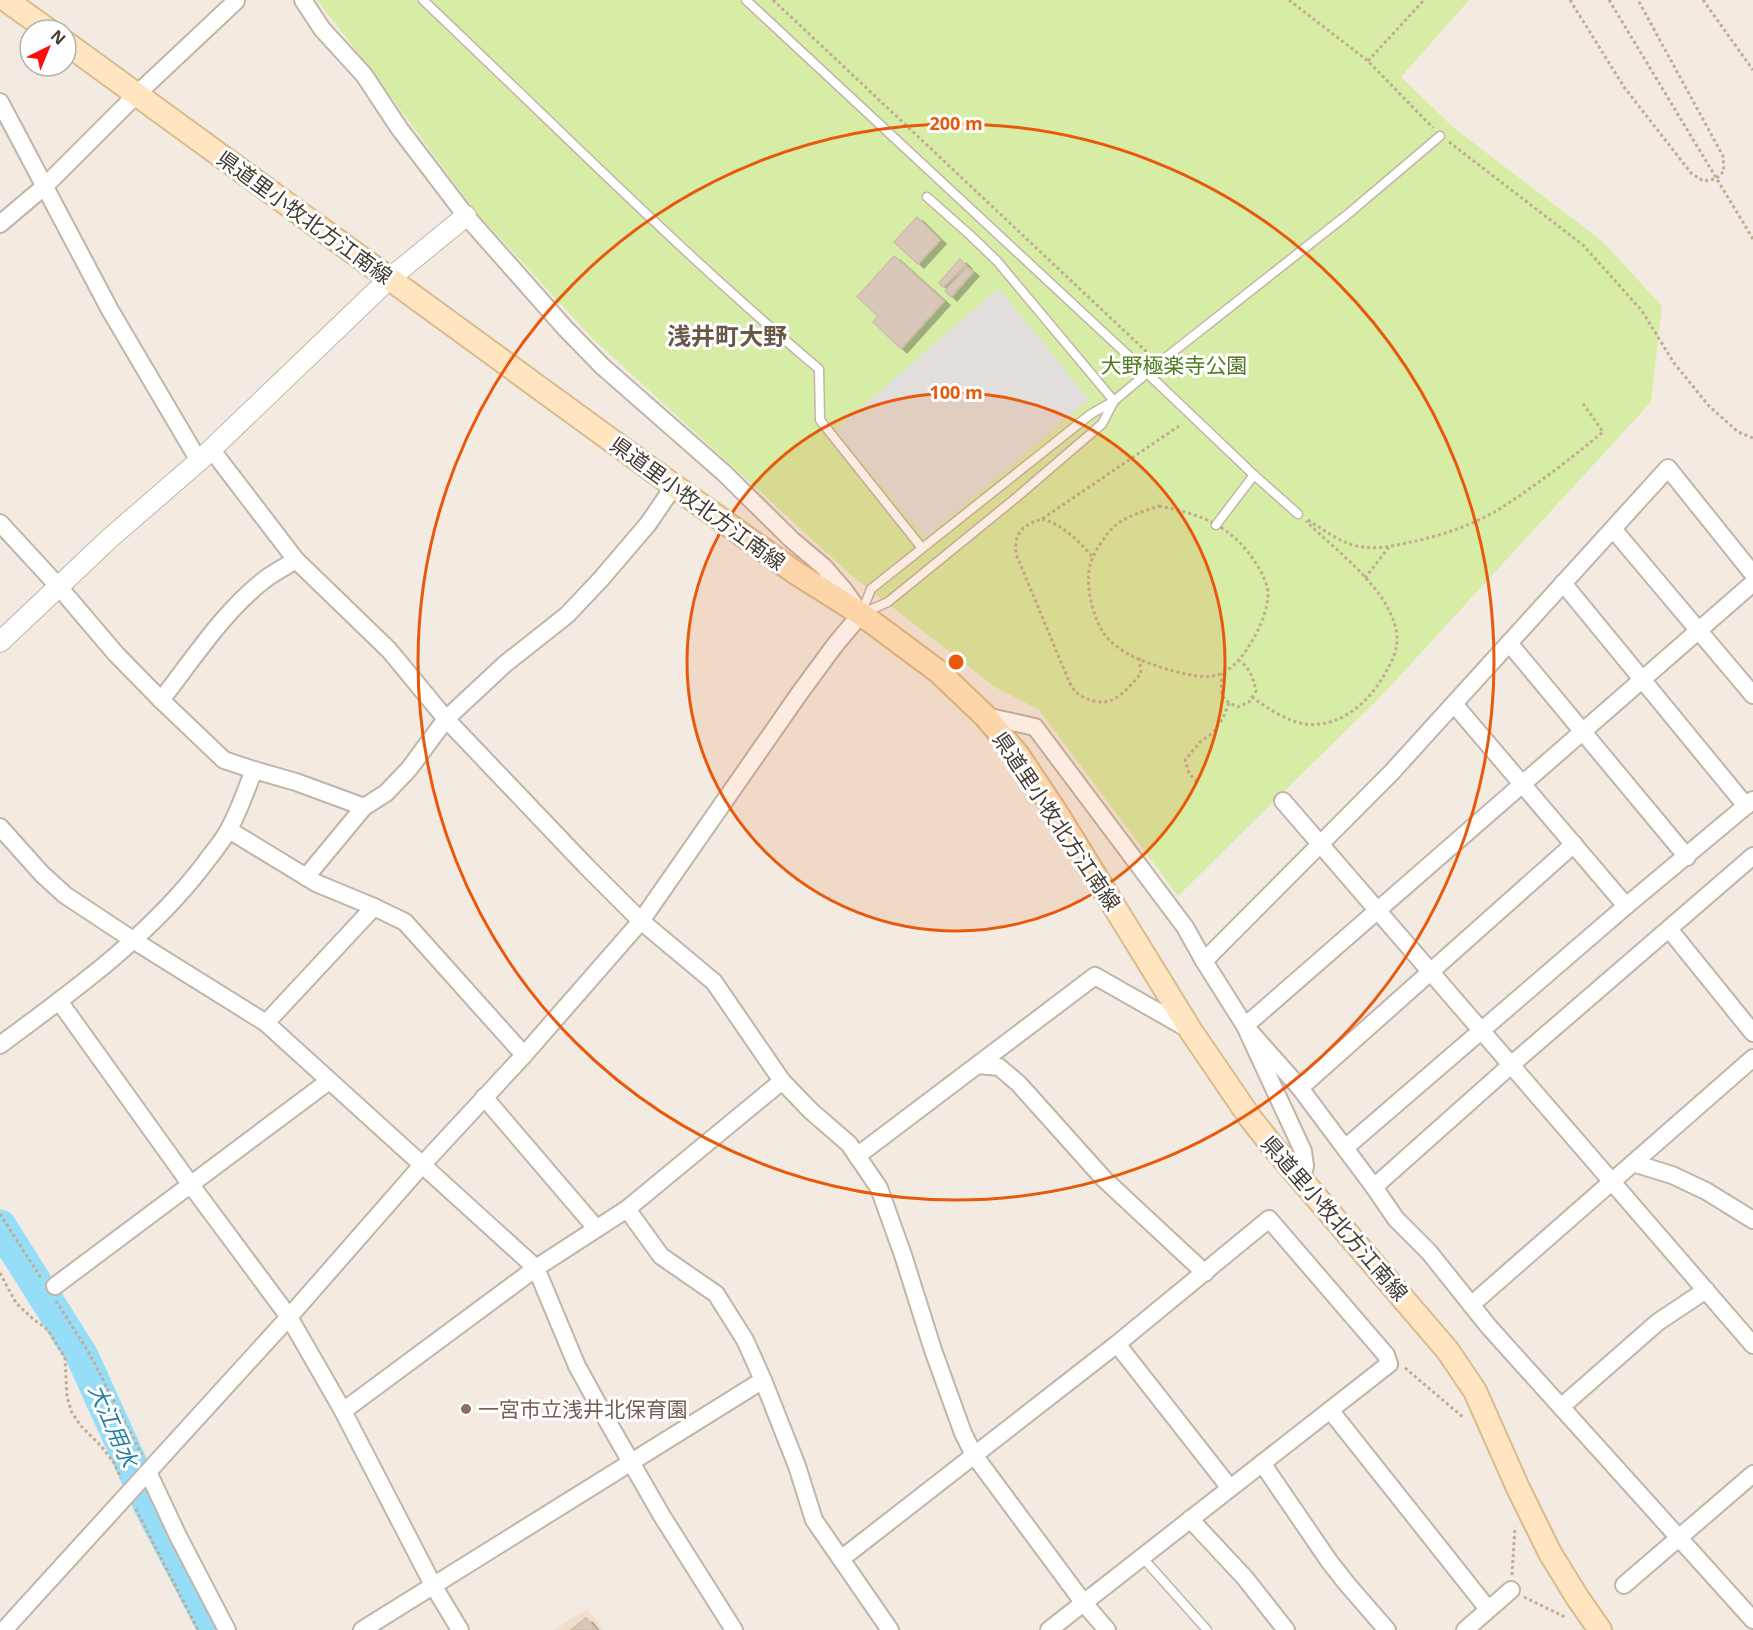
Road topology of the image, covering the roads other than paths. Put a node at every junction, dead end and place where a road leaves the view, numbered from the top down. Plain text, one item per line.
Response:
1 (6, 0) edge
2 (303, 0) edge
3 (423, 0) edge
4 (746, 0) edge
5 (236, 1) edge
6 (31, 18) edge
7 (78, 52) edge
8 (137, 94) junction
9 (0, 102) edge
10 (1440, 136) road end
11 (45, 186) junction
12 (927, 197) dead end
13 (466, 216) junction
14 (0, 224) edge
15 (389, 279) junction
16 (1147, 373) junction
17 (1114, 401) junction
18 (205, 455) junction
19 (1254, 475) junction
20 (674, 486) junction
21 (1298, 514) road end
22 (0, 523) edge
23 (1216, 525) road end
24 (1613, 529) junction
25 (922, 548) junction
26 (296, 560) junction
27 (1753, 574) edge
28 (1563, 583) junction
29 (1753, 583) edge
30 (59, 587) junction
31 (861, 614) junction
32 (1699, 631) junction
33 (0, 642) edge
34 (1509, 643) junction
35 (1642, 680) junction
36 (1753, 695) edge
37 (162, 700) junction
38 (1454, 704) junction
39 (985, 716) junction
40 (446, 719) junction
41 (1583, 732) junction
42 (254, 770) junction
43 (1523, 784) junction
44 (1283, 801) dead end
45 (1750, 803) edge
46 (364, 807) junction
47 (0, 827) edge
48 (229, 830) junction
49 (1320, 844) junction
50 (1574, 844) junction
51 (1753, 856) edge
52 (1687, 857) junction
53 (306, 877) junction
54 (1626, 906) junction
55 (374, 907) junction
56 (1378, 911) junction
57 (641, 921) junction
58 (1669, 929) junction
59 (133, 940) junction
60 (1204, 961) junction
61 (1430, 972) junction
62 (59, 1001) junction
63 (266, 1023) junction
64 (1245, 1026) junction
65 (1191, 1030) junction
66 (1482, 1031) junction
67 (1753, 1033) edge
68 (0, 1045) edge
69 (524, 1055) junction
70 (1753, 1058) edge
71 (978, 1065) junction
72 (1511, 1065) junction
73 (329, 1081) junction
74 (782, 1081) junction
75 (1300, 1088) junction
76 (484, 1097) junction
77 (1345, 1148) junction
78 (857, 1156) junction
79 (1633, 1163) junction
80 (423, 1164) junction
81 (1302, 1181) junction
82 (1611, 1182) junction
83 (191, 1185) junction
84 (1374, 1187) junction
85 (627, 1209) junction
86 (1753, 1220) edge
87 (597, 1228) junction
88 (536, 1268) junction
89 (1205, 1273) junction
90 (51, 1290) road end
91 (1706, 1290) junction
92 (1471, 1305) junction
93 (289, 1317) junction
94 (1117, 1344) junction
95 (1753, 1345) edge
96 (764, 1380) junction
97 (1561, 1407) junction
98 (1330, 1410) junction
99 (343, 1411) junction
100 (974, 1455) junction
101 (632, 1463) junction
102 (1262, 1464) junction
103 (147, 1472) junction
104 (1753, 1474) edge
105 (1230, 1488) junction
106 (1190, 1519) junction
107 (1678, 1538) junction
108 (1142, 1557) junction
109 (841, 1559) junction
110 (434, 1585) junction
111 (1624, 1585) dead end
112 (1511, 1590) road end
113 (1083, 1602) junction
114 (1488, 1609) junction
115 (1753, 1621) edge
116 (1467, 1629) edge
117 (4, 1630) edge
118 (227, 1630) edge
119 (362, 1630) edge
120 (460, 1630) edge
121 (734, 1630) edge
122 (890, 1630) edge
123 (1049, 1630) edge
124 (1107, 1630) edge
125 (1207, 1630) edge
126 (1286, 1630) edge
127 (1387, 1630) edge
128 (1600, 1630) edge
129 (1743, 1630) edge

1 - 6 main road
2 - 13 street
3 - 25 lane
4 - 16 lane
5 - 8 street
7 - 8 main road, 県道里小牧北方江南線
8 - 11 street
8 - 15 main road, 県道里小牧北方江南線
9 - 11 street
10 - 16 lane
11 - 14 street
11 - 18 street
12 - 17 lane
13 - 15 street
13 - 31 street
15 - 18 street
15 - 20 main road, 県道里小牧北方江南線
16 - 17 lane
16 - 19 lane
17 - 25 lane
17 - 31 lane
18 - 26 street
18 - 30 street
19 - 21 lane
19 - 23 lane
20 - 31 main road, 県道里小牧北方江南線
20 - 40 street
22 - 30 street
24 - 27 street
24 - 28 street
24 - 32 street
25 - 31 lane
26 - 37 street
26 - 40 street
28 - 34 street
28 - 35 street
29 - 32 street
30 - 33 street
30 - 37 street
31 - 39 main road, 県道里小牧北方江南線
31 - 57 street
32 - 35 street
32 - 36 street
34 - 38 street
34 - 41 street
35 - 41 street
35 - 45 street
37 - 42 street
38 - 43 street
38 - 49 street
39 - 60 street
39 - 65 main road, 県道里小牧北方江南線
40 - 46 street
40 - 57 street
41 - 43 street
41 - 52 street
42 - 46 street
42 - 48 street
43 - 50 street
43 - 56 street
44 - 49 street
45 - 52 street
46 - 53 street
47 - 59 street
48 - 53 street
48 - 59 street
49 - 56 street
49 - 60 street
50 - 54 street
50 - 61 street
51 - 58 street
52 - 54 street
53 - 55 street
54 - 66 street
55 - 63 street
55 - 69 street
56 - 61 street
56 - 64 street
57 - 69 street
57 - 74 street
58 - 67 street
58 - 72 street
59 - 62 street
59 - 63 street
60 - 64 street
61 - 66 street
61 - 75 street
62 - 68 street
62 - 83 street
63 - 73 street
64 - 75 street
64 - 81 street
65 - 71 street
65 - 81 main road, 県道里小牧北方江南線
66 - 72 street
66 - 77 street
69 - 76 street
70 - 79 street
71 - 78 street
71 - 89 street
72 - 82 street
72 - 84 street
73 - 80 street
73 - 83 street
74 - 78 street
74 - 85 street
75 - 77 street
76 - 80 street
76 - 87 street
77 - 84 street
78 - 100 street
79 - 82 street
79 - 86 street
80 - 88 street
80 - 93 street
81 - 128 main road, 県道里小牧北方江南線
82 - 91 street
82 - 92 street
83 - 90 street
83 - 93 street
84 - 92 street
85 - 87 street
85 - 96 street
87 - 88 street
88 - 99 street
88 - 101 street
89 - 94 street
89 - 98 street
91 - 95 street
91 - 97 street
92 - 97 street
93 - 99 street
93 - 103 street
94 - 100 street
94 - 105 street
96 - 101 street
96 - 109 street
97 - 107 street
98 - 102 street
98 - 114 street
99 - 110 street
100 - 109 street
100 - 113 street
101 - 110 street
101 - 121 street
102 - 105 street
102 - 127 street
103 - 117 street
103 - 118 street
104 - 107 street
105 - 106 street
106 - 108 street
106 - 126 street
107 - 111 street
107 - 115 street
108 - 113 street
108 - 125 lane
109 - 122 street
110 - 119 street
110 - 120 street
112 - 114 street
113 - 123 street
113 - 124 street
114 - 116 street
115 - 129 street

